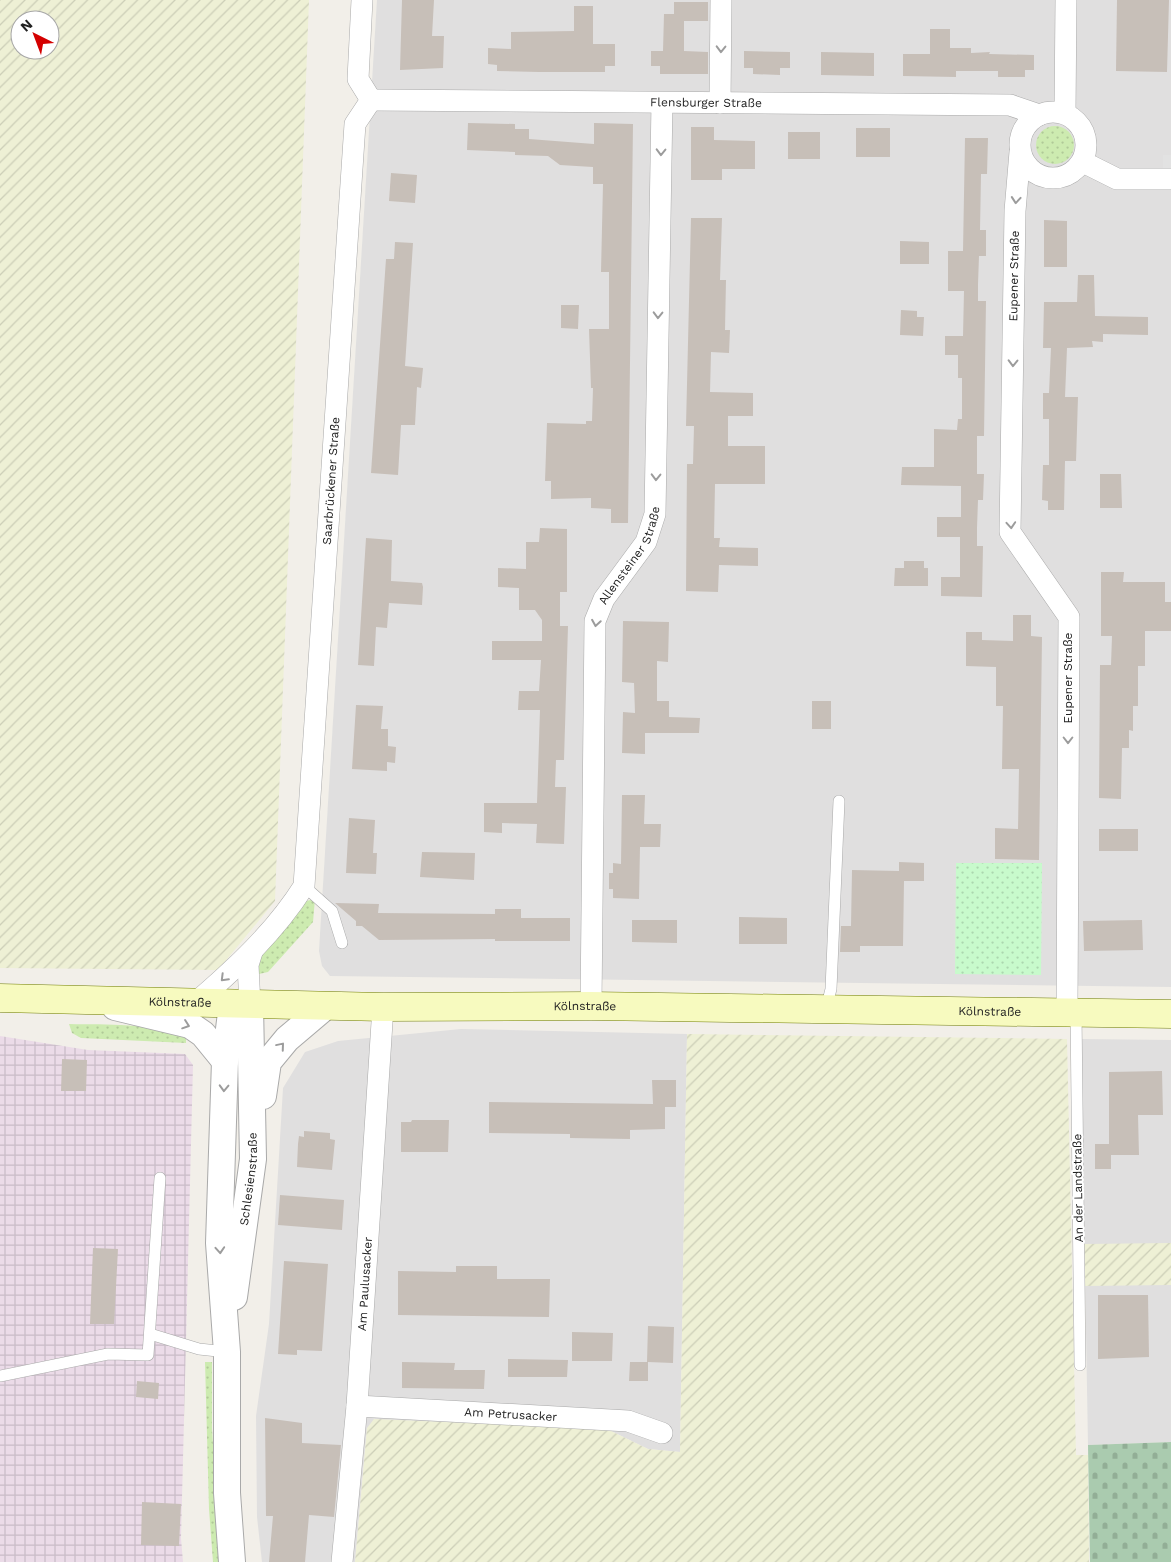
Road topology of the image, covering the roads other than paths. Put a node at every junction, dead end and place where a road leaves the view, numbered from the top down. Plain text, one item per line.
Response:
1 (362, 0) edge
2 (722, 0) edge
3 (1066, 0) edge
4 (371, 100) junction
5 (720, 103) junction
6 (662, 104) junction
7 (1065, 113) junction
8 (1039, 115) junction
9 (1020, 152) junction
10 (1083, 162) junction
11 (1171, 179) edge
12 (839, 801) dead end
13 (304, 886) junction
14 (342, 943) dead end
15 (252, 952) junction
16 (0, 998) edge
17 (88, 1000) junction
18 (194, 1004) junction
19 (241, 1005) junction
20 (326, 1006) junction
21 (591, 1006) junction
22 (383, 1007) junction
23 (826, 1009) junction
24 (1072, 1013) junction
25 (1171, 1014) edge
26 (225, 1061) junction
27 (253, 1159) junction
28 (160, 1178) dead end
29 (150, 1334) junction
30 (227, 1352) junction
31 (1080, 1364) dead end
32 (0, 1376) edge
33 (356, 1406) junction
34 (662, 1434) dead end
35 (232, 1562) edge
36 (342, 1562) edge

1 - 4 street
2 -> 5 street
3 - 7 street
4 - 6 street, Flensburger Straße
4 - 13 street, Saarbrückener Straße
5 - 6 street, Flensburger Straße
5 - 8 street, Flensburger Straße
6 -> 21 street, Allensteiner Straße
7 - 8 street
7 - 10 street
8 - 9 street
9 - 10 street
9 -> 24 street, Eupener Straße
10 - 11 street
12 - 23 lane
13 - 14 lane
13 - 15 street
15 -> 18 street
15 - 19 street
16 - 17 main road, Kölnstraße
17 - 18 main road, Kölnstraße
17 -> 26 street
18 - 19 main road, Kölnstraße
19 - 20 main road, Kölnstraße
19 - 26 street, Schlesienstraße
19 - 27 street, Schlesienstraße
20 - 22 main road, Kölnstraße
27 -> 20 street
21 - 22 main road, Kölnstraße
21 - 23 main road, Kölnstraße
22 - 33 street, Am Paulusacker
23 - 24 main road, Kölnstraße
24 - 25 main road, Kölnstraße
24 - 31 lane, An der Landstraße
26 -> 30 street, Schlesienstraße
27 - 30 street, Schlesienstraße
28 - 29 lane
29 - 30 lane
29 - 32 lane
30 - 35 street, Schlesienstraße
33 - 34 street, Am Petrusacker
33 - 36 street, Am Paulusacker

